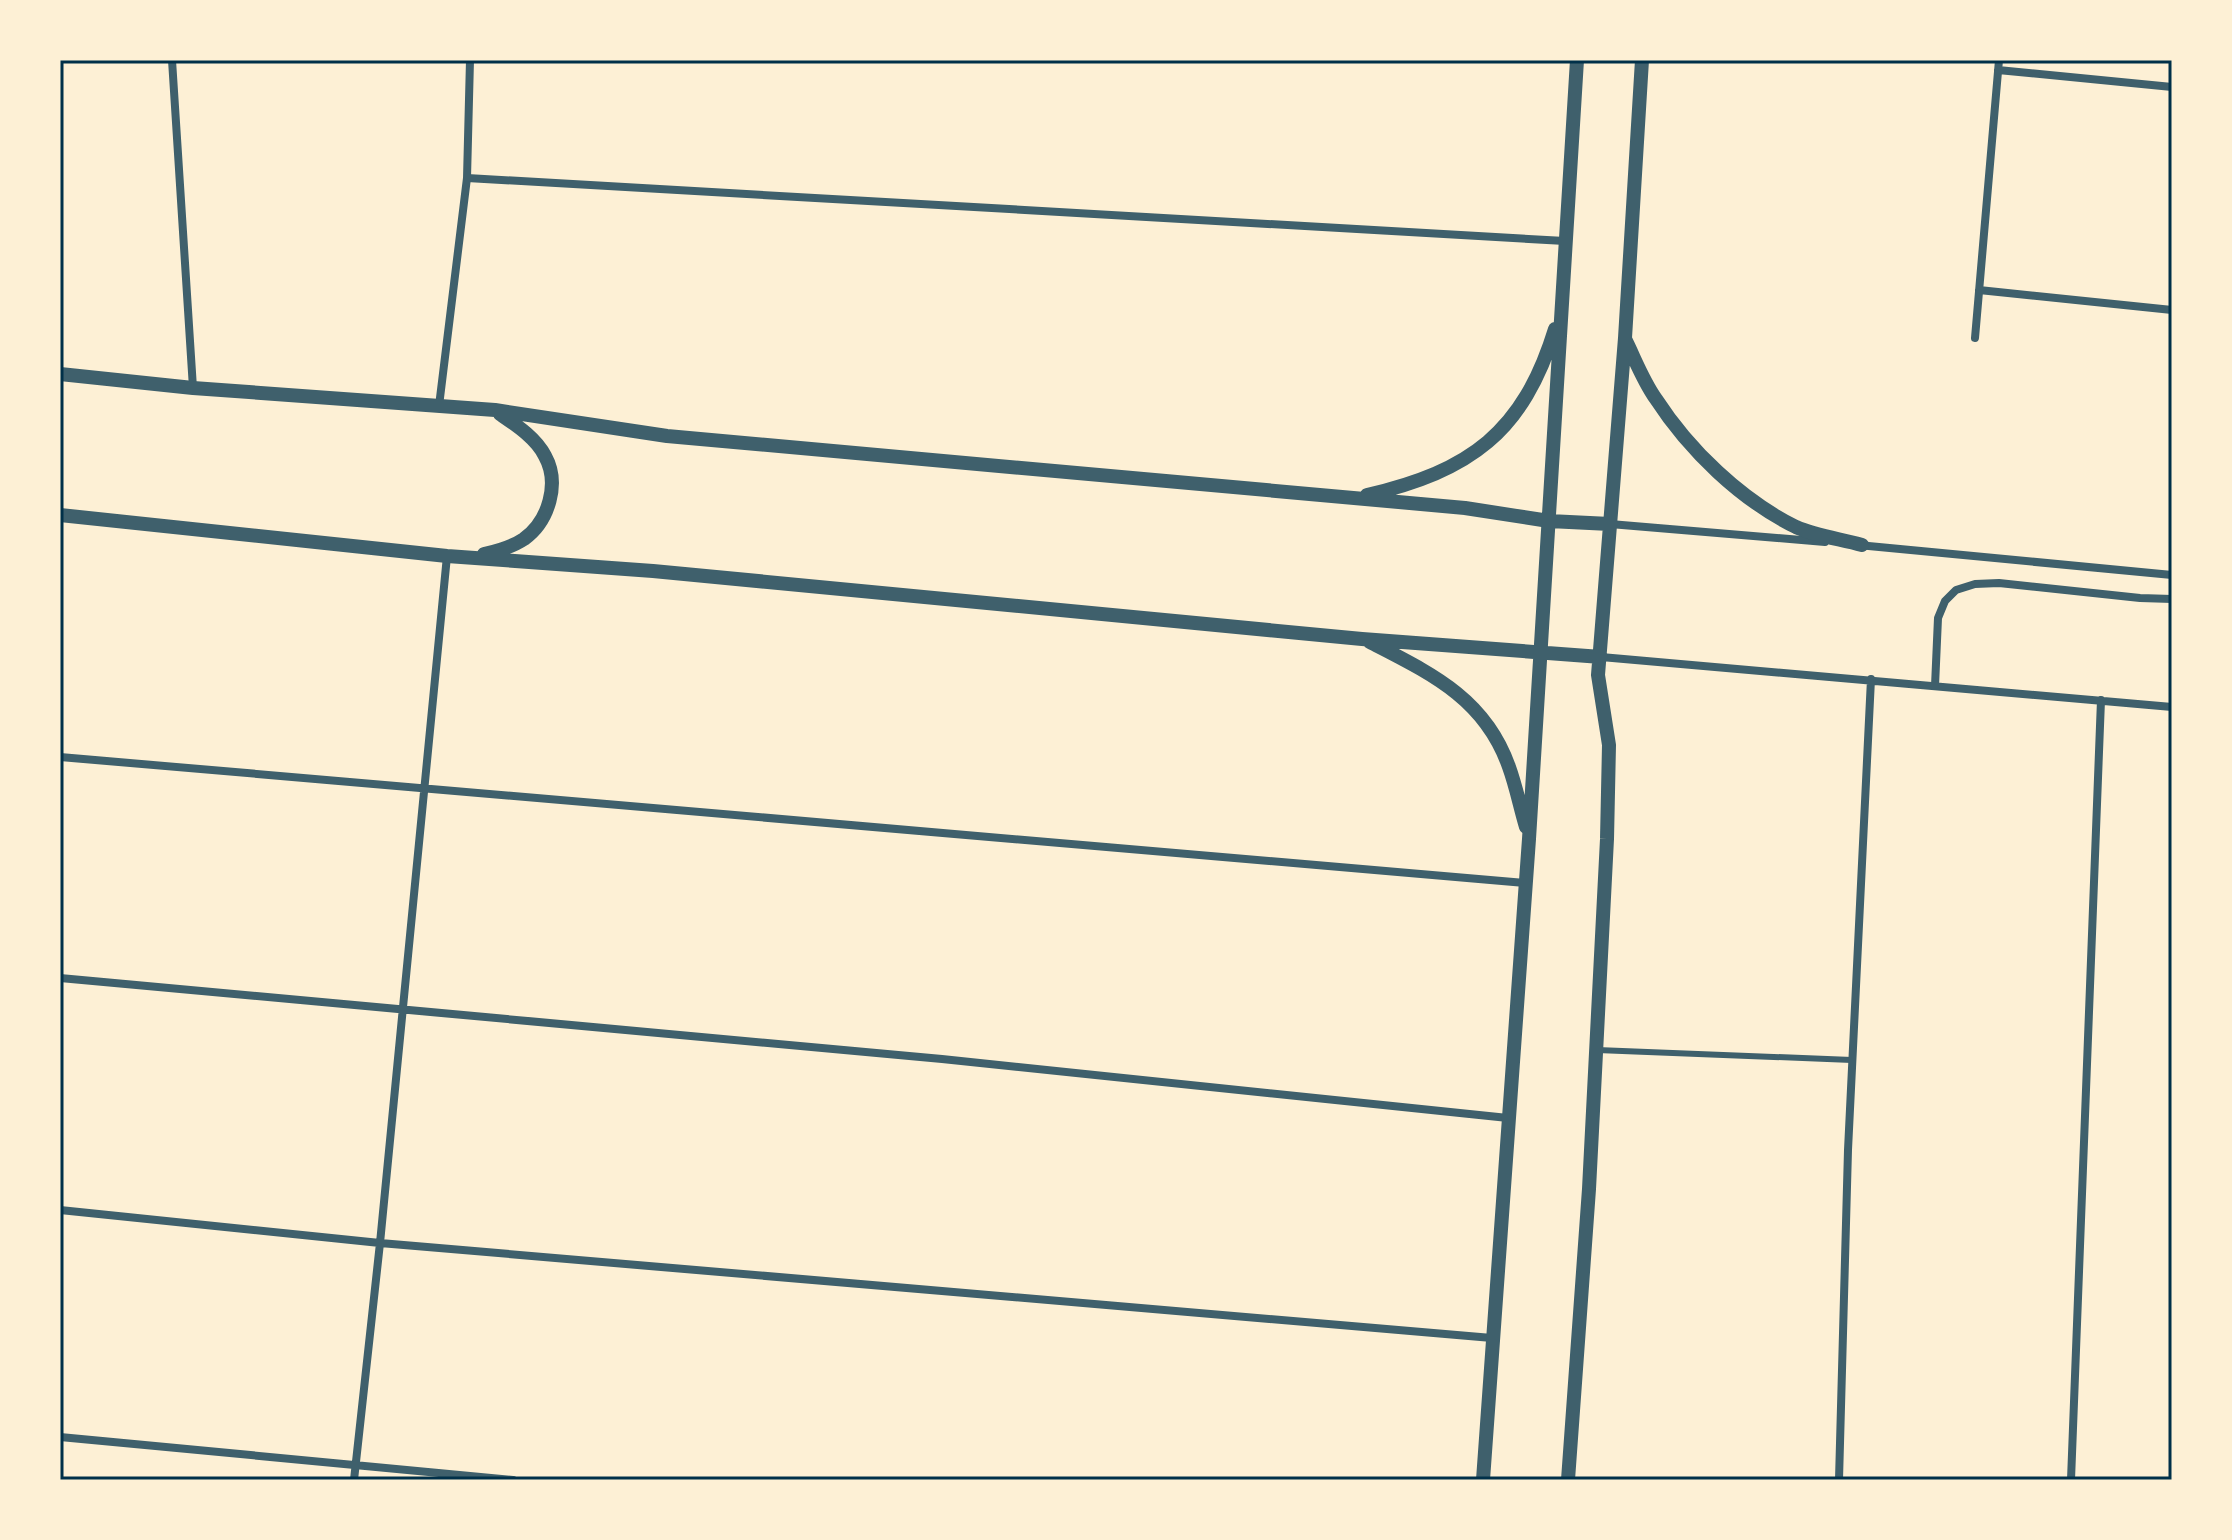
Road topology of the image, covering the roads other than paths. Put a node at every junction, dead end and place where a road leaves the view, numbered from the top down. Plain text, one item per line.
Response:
1 (172, 60) edge
2 (470, 60) edge
3 (1577, 60) edge
4 (1642, 60) edge
5 (1999, 60) edge
6 (1998, 70) junction
7 (2172, 87) edge
8 (467, 178) junction
9 (1565, 241) junction
10 (1979, 290) junction
11 (1562, 306) junction
12 (2172, 310) edge
13 (1625, 338) junction
14 (1975, 338) dead end
15 (60, 374) edge
16 (193, 388) junction
17 (439, 406) junction
18 (495, 410) junction
19 (1356, 498) junction
20 (60, 515) edge
21 (1549, 521) junction
22 (1610, 524) junction
23 (1862, 545) junction
24 (447, 556) junction
25 (472, 557) junction
26 (2172, 575) edge
27 (2172, 599) edge
28 (1362, 639) junction
29 (1541, 652) junction
30 (1601, 657) junction
31 (1871, 679) junction
32 (1935, 686) junction
33 (2101, 700) junction
34 (2172, 707) edge
35 (60, 757) edge
36 (424, 791) junction
37 (1529, 839) junction
38 (1525, 883) junction
39 (60, 978) edge
40 (403, 1010) junction
41 (1597, 1050) junction
42 (1852, 1060) junction
43 (1508, 1118) junction
44 (60, 1210) edge
45 (380, 1243) junction
46 (1492, 1338) junction
47 (60, 1437) edge
48 (355, 1465) junction
49 (354, 1480) edge
50 (513, 1480) edge
51 (1483, 1480) edge
52 (1568, 1480) edge
53 (1839, 1480) edge
54 (2071, 1480) edge

1 - 16 street
2 - 8 street
3 - 9 street
4 - 13 street
5 - 6 street
6 - 7 street
6 - 10 street
8 - 9 street
8 - 17 street
9 - 11 street
10 - 12 street
10 - 14 street
11 - 19 street
11 - 21 street
13 - 22 street
13 - 23 street
15 - 16 street
16 - 17 street
17 - 18 street
18 - 19 street
18 - 25 street
19 - 21 street
20 - 24 street
21 - 22 street
21 - 29 street
22 - 23 street
22 - 30 street
23 - 26 street
24 - 25 street
24 - 36 street
25 - 28 street
27 - 32 street
28 - 29 street
28 - 37 street
29 - 30 street
29 - 37 street
30 - 31 street
30 - 41 street
31 - 32 street
31 - 42 street
32 - 33 street
33 - 34 street
33 - 54 street
35 - 36 street
36 - 38 street
36 - 40 street
37 - 38 street
38 - 43 street
39 - 40 street
40 - 43 street
40 - 45 street
41 - 42 lane
41 - 52 street
42 - 53 street
43 - 46 street
44 - 45 street
45 - 46 street
45 - 48 street
46 - 51 street
47 - 48 street
48 - 49 street
48 - 50 street

